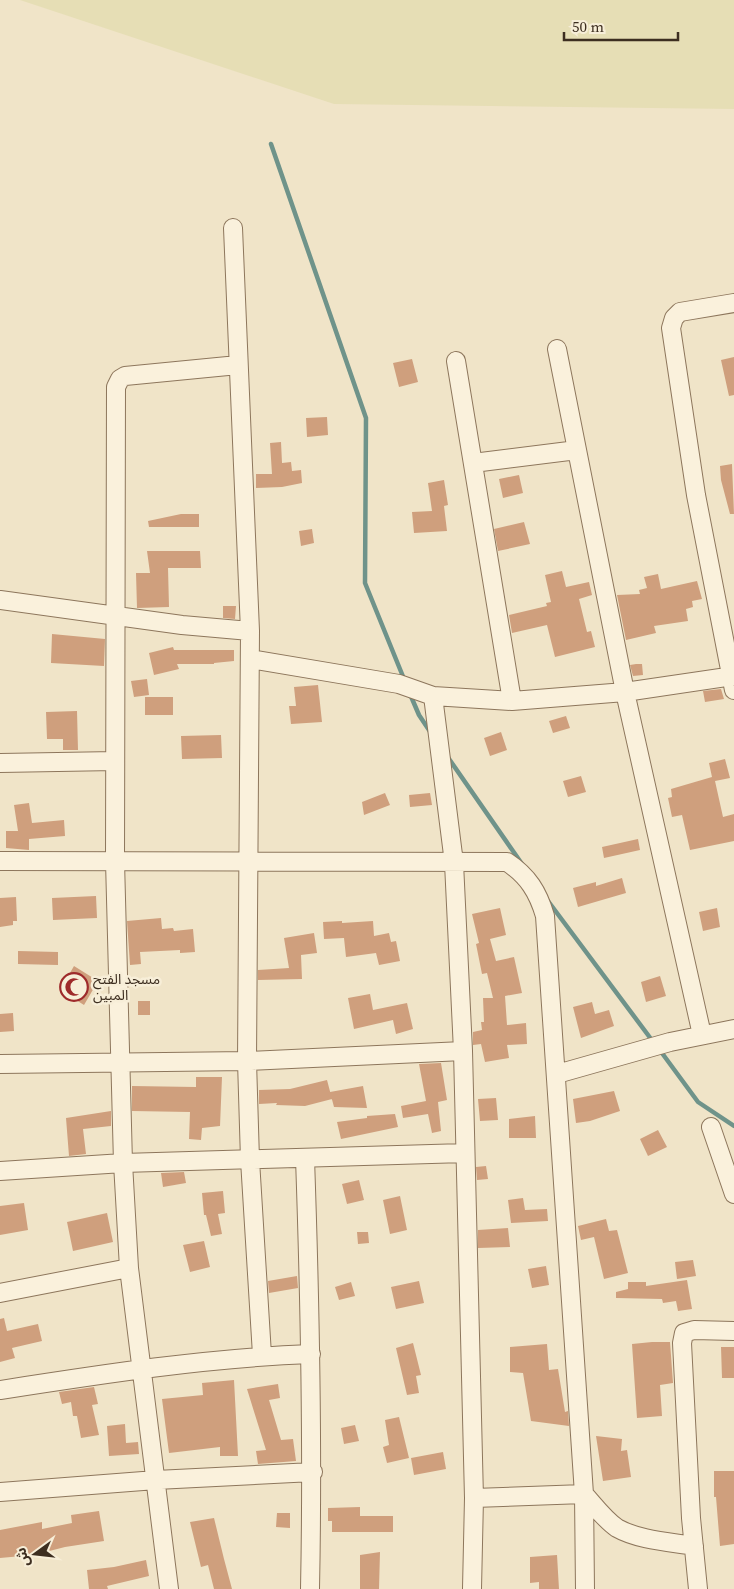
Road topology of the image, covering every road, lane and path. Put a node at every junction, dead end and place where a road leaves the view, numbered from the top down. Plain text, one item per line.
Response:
1 (233, 228) dead end
2 (734, 303) edge
3 (557, 349) dead end
4 (456, 361) dead end
5 (238, 365) junction
6 (577, 450) junction
7 (472, 463) junction
8 (0, 600) edge
9 (116, 616) junction
10 (250, 630) junction
11 (250, 658) junction
12 (733, 681) edge
13 (625, 692) junction
14 (433, 696) junction
15 (512, 701) junction
16 (115, 761) junction
17 (0, 763) edge
18 (0, 861) edge
19 (115, 861) junction
20 (249, 863) junction
21 (454, 863) junction
22 (734, 1029) edge
23 (702, 1035) junction
24 (463, 1051) junction
25 (247, 1061) junction
26 (121, 1063) junction
27 (0, 1064) edge
28 (557, 1074) junction
29 (711, 1127) dead end
30 (465, 1154) junction
31 (305, 1158) junction
32 (250, 1160) junction
33 (123, 1163) junction
34 (0, 1171) edge
35 (734, 1194) edge
36 (129, 1268) junction
37 (0, 1293) edge
38 (734, 1330) edge
39 (311, 1354) junction
40 (262, 1355) junction
41 (142, 1368) junction
42 (0, 1390) edge
43 (312, 1472) junction
44 (156, 1480) junction
45 (0, 1492) edge
46 (584, 1494) junction
47 (474, 1498) junction
48 (694, 1546) junction
49 (169, 1589) edge
50 (310, 1589) edge
51 (472, 1589) edge
52 (585, 1589) edge
53 (698, 1589) edge

1 - 5 street
2 - 12 street
3 - 6 street
4 - 7 street
5 - 9 street
5 - 10 street
6 - 7 street
6 - 13 street
7 - 15 street
8 - 9 street
9 - 10 street
9 - 16 street
10 - 11 street
11 - 14 street
11 - 20 street
12 - 13 street
13 - 15 street
13 - 23 street
14 - 15 street
14 - 21 street
16 - 17 street
16 - 19 street
18 - 19 street
19 - 20 street
19 - 26 street
20 - 21 street
20 - 25 street
21 - 24 street
21 - 28 street
22 - 23 street
23 - 28 street
24 - 25 street
24 - 30 street
25 - 26 street
25 - 32 street
26 - 27 street
26 - 33 street
28 - 46 street
29 - 35 street
30 - 31 street
30 - 47 street
31 - 32 street
31 - 39 street
32 - 33 street
32 - 40 street
33 - 34 street
33 - 36 street
36 - 37 street
36 - 41 street
38 - 48 street
39 - 40 street
39 - 43 street
40 - 41 street
41 - 42 street
41 - 44 street
43 - 44 street
43 - 50 street
44 - 45 street
44 - 49 street
46 - 47 street
46 - 48 street
46 - 52 street
47 - 51 street
48 - 53 street

